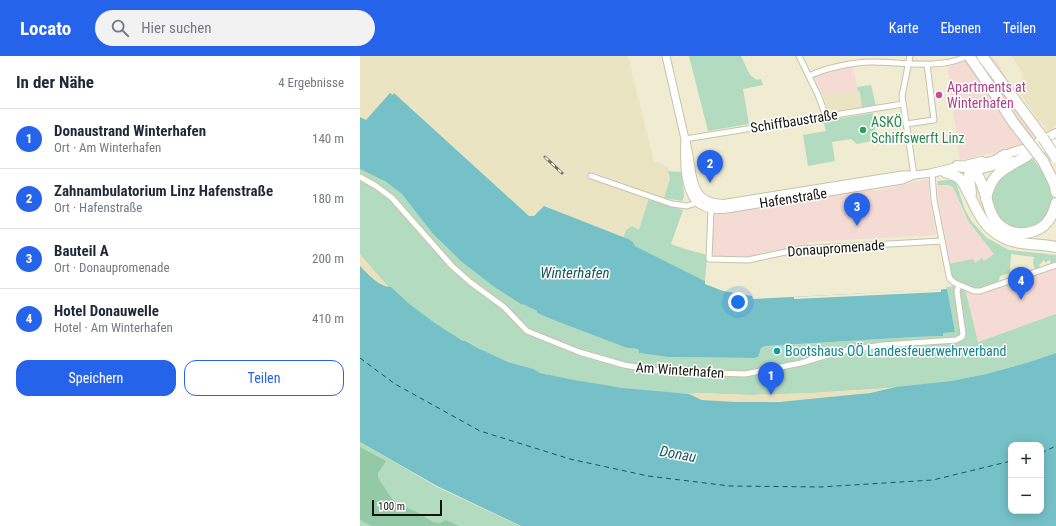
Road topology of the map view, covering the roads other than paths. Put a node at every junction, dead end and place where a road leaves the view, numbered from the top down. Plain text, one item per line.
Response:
1 (666, 56) edge
2 (799, 56) edge
3 (910, 56) edge
4 (968, 56) edge
5 (982, 56) edge
6 (907, 64) junction
7 (926, 64) junction
8 (809, 76) junction
9 (903, 104) junction
10 (826, 116) junction
11 (906, 124) junction
12 (1056, 133) edge
13 (1043, 138) junction
14 (685, 139) junction
15 (1056, 143) edge
16 (1056, 152) edge
17 (1005, 155) junction
18 (1027, 156) junction
19 (1056, 158) edge
20 (1045, 164) junction
21 (957, 166) junction
22 (972, 170) junction
23 (932, 172) junction
24 (945, 172) junction
25 (591, 176) dead end
26 (914, 176) junction
27 (1056, 176) edge
28 (360, 177) edge
29 (1056, 192) edge
30 (986, 199) junction
31 (699, 200) junction
32 (972, 200) junction
33 (1056, 203) edge
34 (711, 209) junction
35 (942, 241) junction
36 (1056, 247) edge
37 (1056, 265) edge
38 (959, 285) junction

1 - 14 main road
2 - 8 street
3 - 6 street
4 - 7 street
4 - 20 highway, bridge
5 - 13 highway
6 - 7 street
6 - 8 street
6 - 9 street
7 - 11 street
8 - 10 street
9 - 10 street, Schiffbaustraße
9 - 11 street
10 - 14 street, Schiffbaustraße
11 - 26 street
12 - 17 main road, Hafenstraße
13 - 16 highway, bridge
13 - 19 highway, bridge
14 - 31 main road
15 - 18 main road, Hafenstraße
17 - 21 main road, Hafenstraße
17 - 22 highway
18 - 22 main road, Hafenstraße
18 - 30 highway
20 - 27 highway
20 - 29 highway
21 - 22 highway
21 - 23 main road, Hafenstraße
22 - 24 main road, Hafenstraße
22 - 30 highway
22 - 32 highway
23 - 24 main road, Hafenstraße
23 - 26 main road, Hafenstraße
23 - 35 street
24 - 32 highway
25 - 31 street, Hafenstraße
26 - 31 main road, Hafenstraße
26 - 34 main road, Hafenstraße
28 - 38 street, Am Winterhafen
30 - 33 highway
31 - 34 main road, Hafenstraße
32 - 36 highway
34 - 35 street, Donaupromenade
35 - 38 street
37 - 38 street

